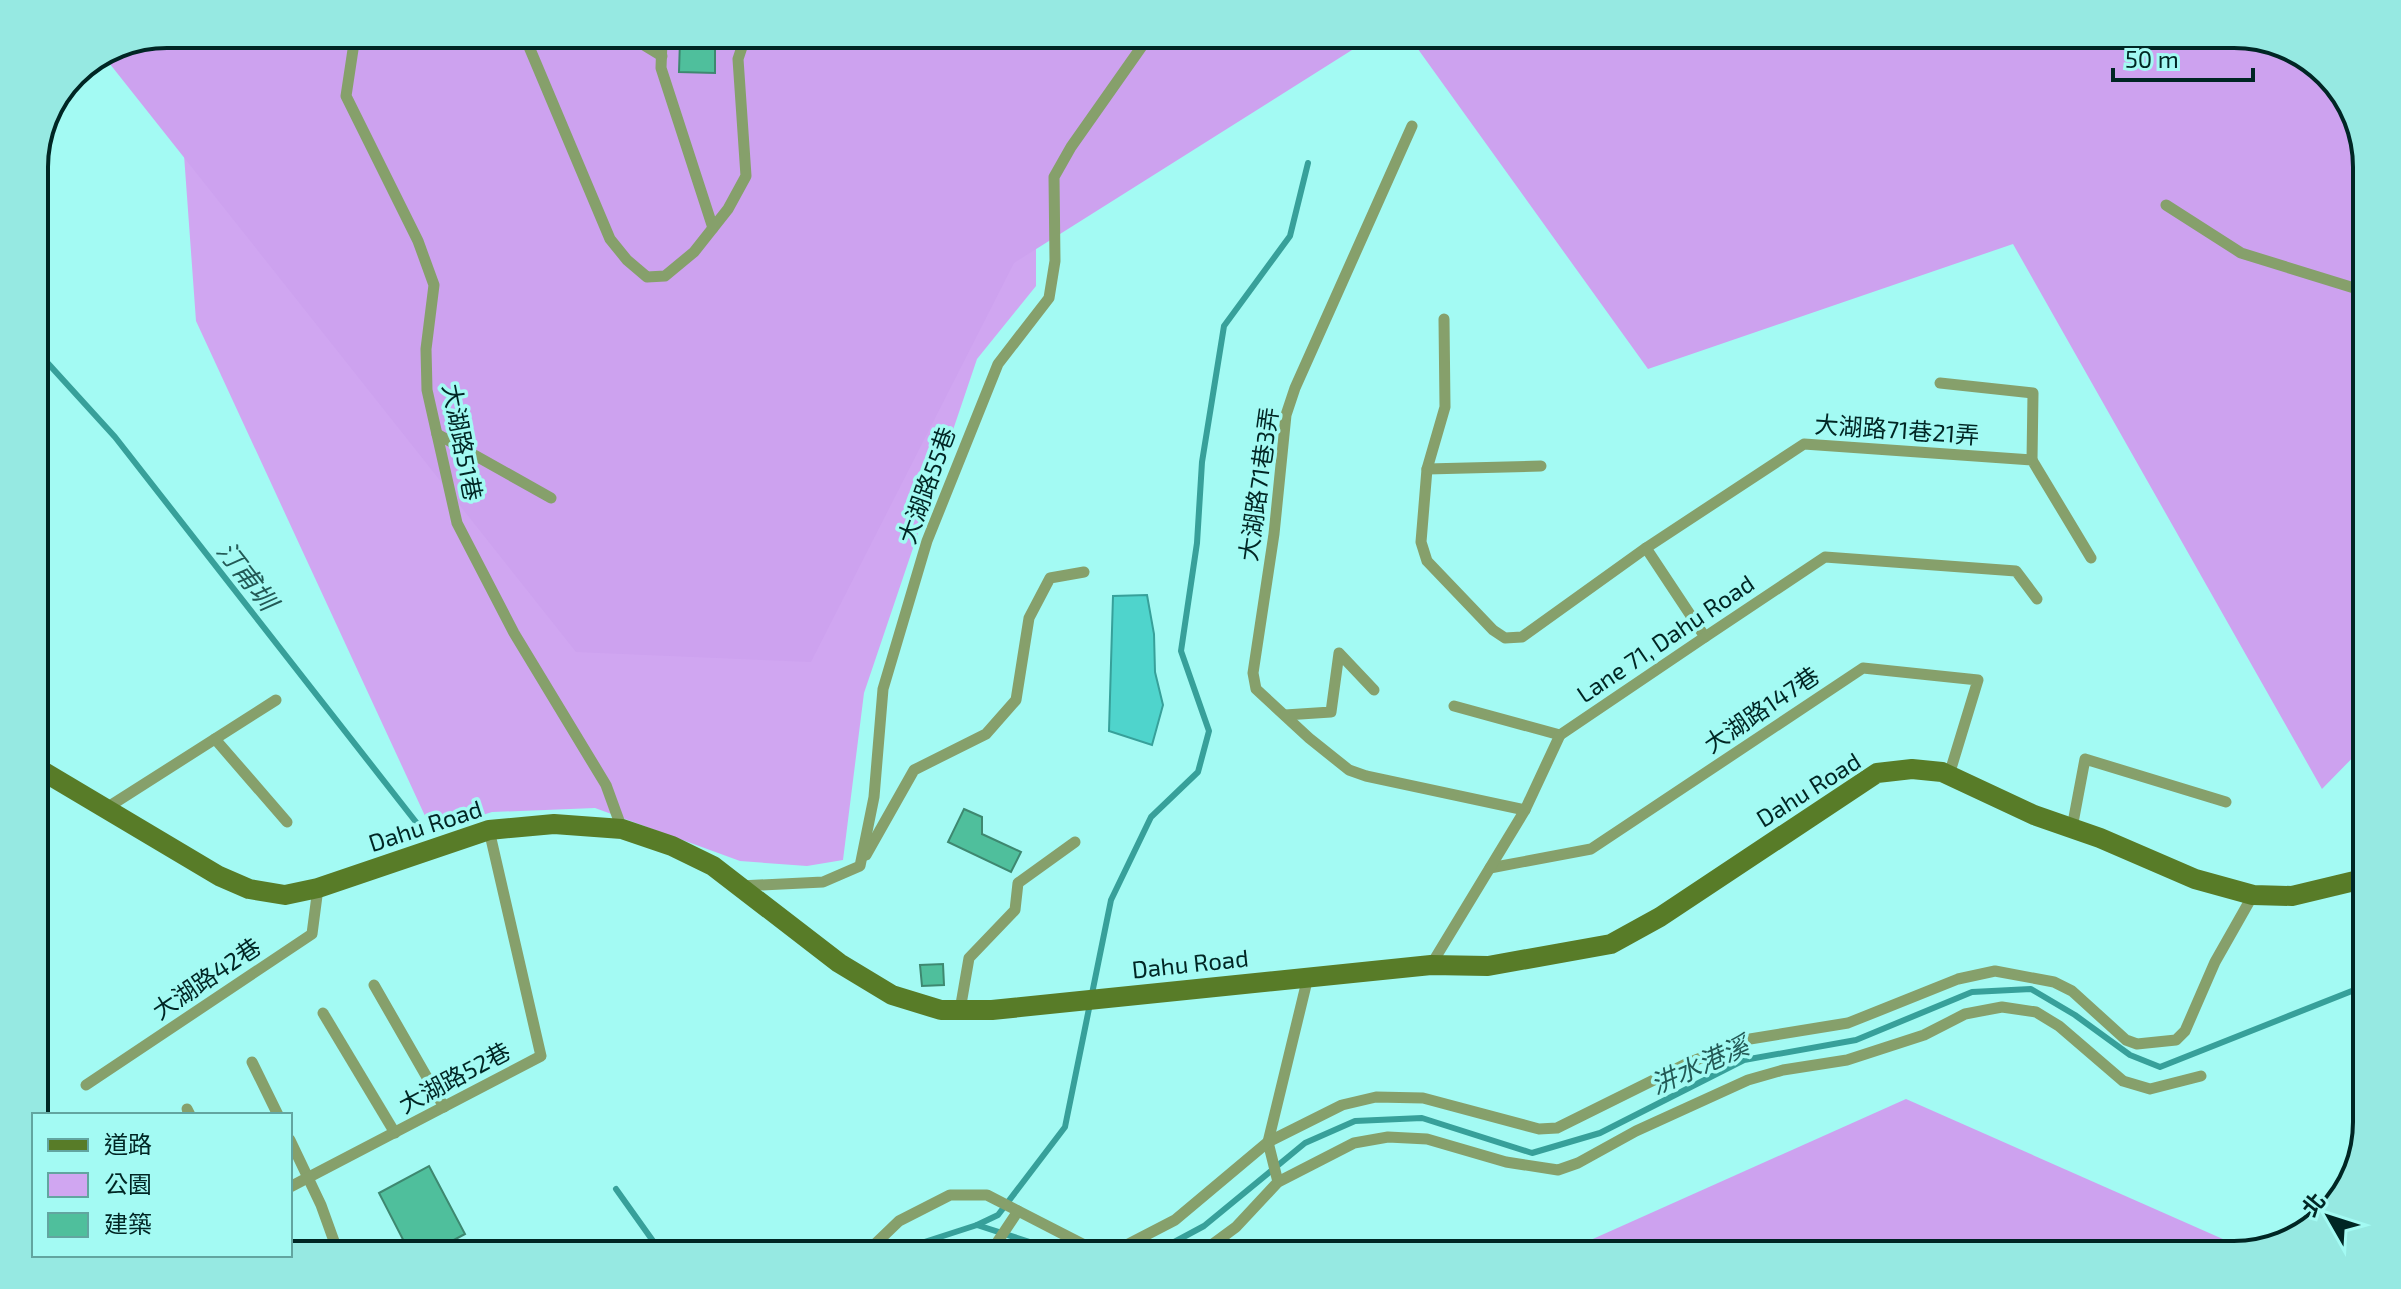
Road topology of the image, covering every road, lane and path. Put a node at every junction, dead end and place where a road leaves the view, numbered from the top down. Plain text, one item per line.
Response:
1 (353, 48) edge
2 (530, 48) edge
3 (649, 48) edge
4 (662, 48) edge
5 (742, 48) edge
6 (1141, 48) edge
7 (662, 56) junction
8 (1412, 126) dead end
9 (2166, 205) dead end
10 (713, 228) junction
11 (2353, 288) edge
12 (1444, 319) dead end
13 (1940, 383) dead end
14 (437, 434) junction
15 (2032, 460) junction
16 (1541, 466) dead end
17 (1427, 469) junction
18 (551, 498) dead end
19 (1646, 548) junction
20 (2091, 558) dead end
21 (1084, 572) dead end
22 (2037, 599) dead end
23 (1705, 637) junction
24 (1374, 690) dead end
25 (276, 700) dead end
26 (1454, 706) dead end
27 (1285, 715) junction
28 (1560, 735) junction
29 (215, 739) junction
30 (48, 774) edge
31 (1949, 775) junction
32 (2226, 802) dead end
33 (105, 809) junction
34 (1525, 810) junction
35 (287, 822) dead end
36 (2072, 828) junction
37 (622, 829) junction
38 (489, 830) junction
39 (1075, 842) dead end
40 (860, 866) junction
41 (1490, 868) junction
42 (2353, 881) edge
43 (739, 886) junction
44 (318, 888) junction
45 (2253, 895) junction
46 (1431, 965) junction
47 (1308, 976) junction
48 (374, 985) dead end
49 (960, 1010) junction
50 (323, 1013) dead end
51 (252, 1062) dead end
52 (2201, 1076) dead end
53 (86, 1085) dead end
54 (444, 1107) junction
55 (277, 1113) edge
56 (395, 1133) junction
57 (1268, 1142) junction
58 (292, 1144) edge
59 (308, 1177) junction
60 (1278, 1182) junction
61 (292, 1186) edge
62 (1018, 1211) junction
63 (333, 1241) edge
64 (878, 1241) edge
65 (998, 1241) edge
66 (1076, 1241) edge
67 (1134, 1241) edge
68 (1217, 1241) edge

1 - 14 lane, 大湖路51巷
2 - 10 lane
3 - 7 lane
4 - 7 lane
5 - 10 lane
6 - 40 lane, 大湖路55巷
7 - 10 lane
8 - 27 lane, 大湖路71巷3弄
9 - 11 lane
12 - 17 lane, 大湖路71巷21弄
13 - 15 lane, 大湖路71巷21弄
14 - 18 lane
14 - 37 lane, 大湖路51巷
15 - 19 lane, 大湖路71巷21弄
15 - 20 lane
16 - 17 lane
17 - 19 lane, 大湖路71巷21弄
19 - 23 lane
21 - 40 lane
22 - 23 lane, Lane 71, Dahu Road
23 - 28 lane, Lane 71, Dahu Road
24 - 27 lane
25 - 29 lane
26 - 28 lane
27 - 34 lane, 大湖路71巷3弄
28 - 34 lane
29 - 33 lane
29 - 35 lane
30 - 33 street, Dahu Road
31 - 36 street, Dahu Road
31 - 41 lane, 大湖路147巷
31 - 46 street, Dahu Road
32 - 36 lane
33 - 44 street, Dahu Road
34 - 41 lane
36 - 45 street, Dahu Road
37 - 38 street, Dahu Road
37 - 43 street, Dahu Road
38 - 44 street, Dahu Road
38 - 54 lane, 大湖路52巷
39 - 49 lane
40 - 43 lane
41 - 46 lane
42 - 45 street, Dahu Road
43 - 49 street, Dahu Road
44 - 53 lane, 大湖路42巷
45 - 57 lane
46 - 47 street, Dahu Road
47 - 49 street, Dahu Road
47 - 57 lane
48 - 54 lane
50 - 56 lane
51 - 55 lane
52 - 60 lane
54 - 56 lane, 大湖路52巷
56 - 59 lane, 大湖路52巷
57 - 60 lane
57 - 67 lane
58 - 59 lane
59 - 61 lane, 大湖路52巷
59 - 63 lane
60 - 68 lane
62 - 64 lane
62 - 65 lane
62 - 66 lane

